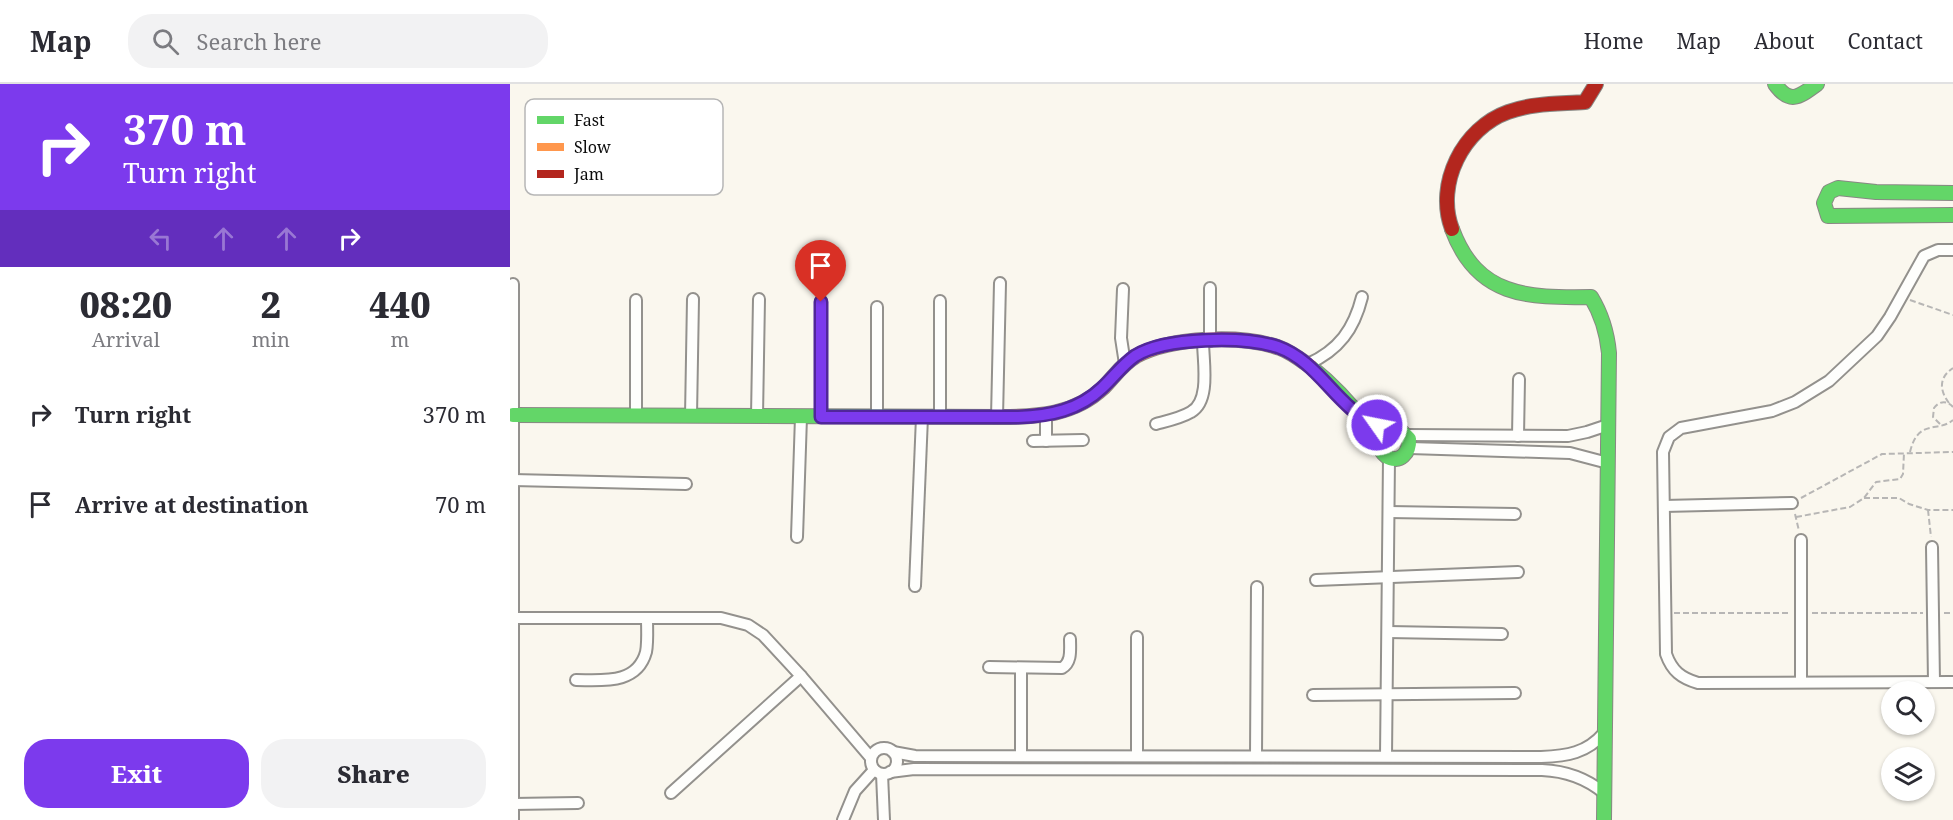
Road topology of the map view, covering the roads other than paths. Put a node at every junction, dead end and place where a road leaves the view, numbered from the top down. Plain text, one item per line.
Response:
1 (1596, 84) edge
2 (1775, 84) edge
3 (1817, 84) edge
4 (1953, 193) edge
5 (1953, 214) edge
6 (1953, 250) edge
7 (513, 284) dead end
8 (1000, 284) dead end
9 (1210, 288) dead end
10 (1123, 289) dead end
11 (1362, 297) dead end
12 (693, 299) dead end
13 (759, 299) dead end
14 (636, 300) dead end
15 (940, 301) dead end
16 (821, 302) dead end
17 (877, 307) dead end
18 (1206, 341) junction
19 (1125, 364) junction
20 (1308, 364) junction
21 (1519, 379) dead end
22 (513, 415) junction
23 (1046, 415) junction
24 (636, 416) junction
25 (692, 416) junction
26 (757, 416) junction
27 (801, 417) junction
28 (821, 417) junction
29 (877, 417) junction
30 (922, 417) junction
31 (940, 417) junction
32 (997, 417) junction
33 (1361, 418) junction
34 (1156, 424) dead end
35 (1608, 425) junction
36 (1518, 436) junction
37 (1559, 436) junction
38 (1404, 437) junction
39 (1083, 440) dead end
40 (1033, 441) dead end
41 (1046, 441) junction
42 (1558, 452) junction
43 (1385, 453) junction
44 (1608, 463) junction
45 (513, 480) junction
46 (686, 484) dead end
47 (1792, 503) road end
48 (1664, 506) junction
49 (1389, 512) junction
50 (1515, 514) dead end
51 (797, 537) dead end
52 (1802, 540) road end
53 (1932, 547) road end
54 (1518, 572) dead end
55 (1388, 577) junction
56 (1316, 580) dead end
57 (915, 586) dead end
58 (1257, 587) dead end
59 (513, 618) junction
60 (647, 618) junction
61 (1388, 632) junction
62 (1502, 634) dead end
63 (1137, 637) dead end
64 (1070, 639) dead end
65 (989, 667) dead end
66 (1021, 668) junction
67 (801, 676) junction
68 (576, 680) dead end
69 (1801, 681) junction
70 (1934, 681) edge
71 (1881, 682) edge
72 (1935, 682) edge
73 (1953, 682) edge
74 (1515, 693) dead end
75 (1387, 694) junction
76 (1313, 695) dead end
77 (1605, 733) junction
78 (893, 752) junction
79 (1021, 756) junction
80 (1079, 756) junction
81 (1137, 756) junction
82 (1256, 756) junction
83 (1333, 756) junction
84 (1386, 756) junction
85 (871, 758) junction
86 (1079, 768) junction
87 (1333, 769) junction
88 (882, 772) junction
89 (671, 793) dead end
90 (1604, 793) junction
91 (578, 803) dead end
92 (513, 804) junction
93 (513, 820) edge
94 (843, 820) edge
95 (884, 820) edge
96 (1604, 820) edge

1 - 35 street
2 - 3 street
4 - 5 street
6 - 48 street
7 - 22 street
8 - 32 street
9 - 18 street
10 - 19 street
11 - 20 street
12 - 25 street
13 - 26 street
14 - 24 street
15 - 31 street
16 - 28 street
17 - 29 street
18 - 19 street
18 - 20 street
18 - 34 street
19 - 23 street
20 - 33 street
21 - 36 street
22 - 24 street
22 - 45 street
23 - 32 street
23 - 41 street
24 - 25 street
25 - 26 street
26 - 27 street
27 - 28 street
27 - 51 street
28 - 29 street
29 - 30 street
30 - 31 street
30 - 57 street
31 - 32 street
33 - 38 street
33 - 43 street
35 - 37 street
35 - 44 street
36 - 37 street
36 - 38 street
37 - 42 street
38 - 42 street
38 - 43 street
38 - 43 street
39 - 41 street
40 - 41 street
42 - 44 street
43 - 49 street
44 - 77 street
45 - 46 street
45 - 59 street
47 - 48 street
48 - 69 street
49 - 50 street
49 - 55 street
52 - 69 street
53 - 70 street
54 - 55 street
55 - 56 street
55 - 61 street
58 - 82 street
59 - 60 street
59 - 92 street
60 - 67 street
60 - 68 street
61 - 62 street
61 - 75 street
63 - 81 street
64 - 66 street
65 - 66 street
66 - 79 street
67 - 85 street
67 - 89 street
69 - 71 street
72 - 73 street
74 - 75 street
75 - 76 street
75 - 84 street
77 - 84 street
77 - 90 street
78 - 79 street
78 - 85 street
78 - 88 street
79 - 80 street
80 - 81 street
80 - 86 street
81 - 82 street
82 - 83 street
83 - 84 street
83 - 87 street
85 - 88 street
86 - 87 street
86 - 88 street
87 - 90 street
88 - 94 street
88 - 95 street
90 - 96 street
91 - 92 street
92 - 93 street

